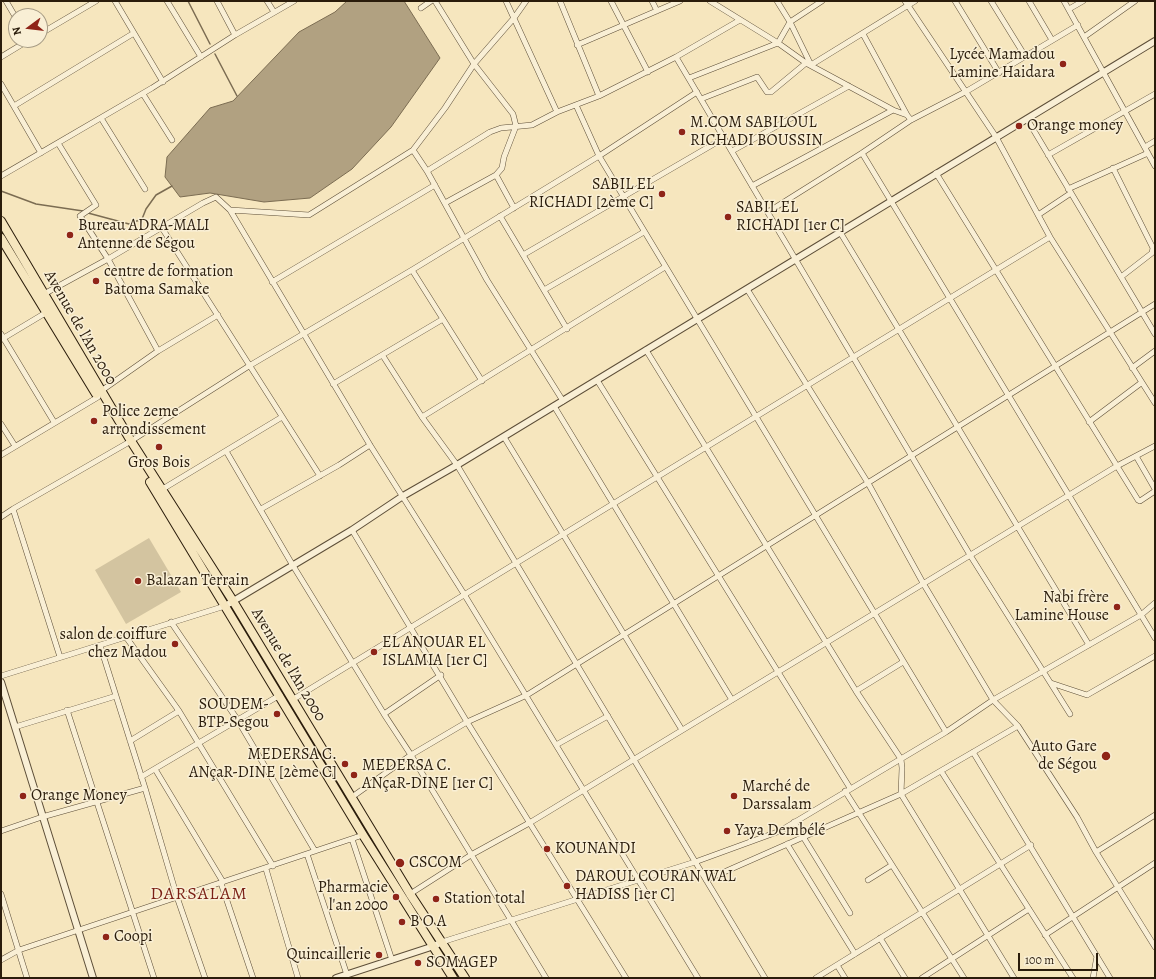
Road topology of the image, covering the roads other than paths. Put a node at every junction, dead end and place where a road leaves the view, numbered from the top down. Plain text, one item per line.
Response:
1 (96, 1) edge
2 (114, 1) edge
3 (167, 1) edge
4 (216, 1) edge
5 (267, 1) edge
6 (294, 1) edge
7 (431, 1) edge
8 (436, 1) edge
9 (506, 1) edge
10 (526, 1) edge
11 (560, 1) edge
12 (611, 1) edge
13 (652, 1) edge
14 (680, 1) edge
15 (710, 1) edge
16 (777, 1) edge
17 (822, 1) edge
18 (915, 1) edge
19 (955, 1) edge
20 (991, 1) edge
21 (1029, 1) edge
22 (1064, 1) edge
23 (1083, 1) edge
24 (1135, 1) edge
25 (907, 3) edge
26 (421, 8) dead end
27 (1069, 9) junction
28 (657, 11) junction
29 (274, 12) junction
30 (514, 18) junction
31 (740, 20) junction
32 (790, 22) junction
33 (623, 24) junction
34 (1078, 25) junction
35 (48, 29) edge
36 (134, 33) junction
37 (863, 34) junction
38 (235, 35) junction
39 (1084, 36) junction
40 (1052, 40) junction
41 (1155, 41) edge
42 (778, 43) junction
43 (577, 45) junction
44 (15, 48) edge
45 (1025, 56) junction
46 (1, 57) edge
47 (201, 57) junction
48 (676, 57) junction
49 (806, 63) junction
50 (474, 64) junction
51 (811, 65) junction
52 (648, 72) junction
53 (1104, 72) junction
54 (999, 73) junction
55 (689, 78) junction
56 (163, 82) junction
57 (1, 84) edge
58 (848, 86) junction
59 (697, 92) junction
60 (967, 92) junction
61 (143, 94) junction
62 (1155, 94) edge
63 (599, 96) junction
64 (701, 99) junction
65 (576, 104) junction
66 (14, 106) junction
67 (893, 110) junction
68 (1125, 111) junction
69 (557, 112) junction
70 (907, 115) junction
71 (101, 118) junction
72 (1027, 119) junction
73 (911, 120) junction
74 (516, 126) junction
75 (996, 137) junction
76 (724, 138) junction
77 (172, 140) dead end
78 (1155, 140) edge
79 (58, 143) junction
80 (1145, 147) junction
81 (413, 150) junction
82 (732, 151) junction
83 (41, 153) junction
84 (862, 153) junction
85 (1148, 153) junction
86 (1048, 155) junction
87 (599, 156) junction
88 (1155, 166) edge
89 (1113, 168) junction
90 (427, 171) junction
91 (936, 173) junction
92 (496, 175) junction
93 (1, 176) edge
94 (435, 185) junction
95 (752, 186) junction
96 (144, 189) dead end
97 (1070, 191) junction
98 (623, 196) junction
99 (891, 200) junction
100 (445, 203) junction
101 (514, 208) junction
102 (230, 210) junction
103 (768, 212) junction
104 (1038, 215) junction
105 (500, 216) junction
106 (1, 221) edge
107 (162, 228) junction
108 (644, 232) junction
109 (840, 232) junction
110 (1050, 237) junction
111 (1, 238) edge
112 (464, 238) junction
113 (523, 255) junction
114 (108, 259) junction
115 (796, 260) junction
116 (665, 267) junction
117 (412, 270) junction
118 (995, 270) junction
119 (1121, 277) junction
120 (272, 282) junction
121 (747, 289) junction
122 (544, 290) junction
123 (44, 294) junction
124 (950, 299) junction
125 (1155, 304) edge
126 (47, 312) junction
127 (1142, 313) junction
128 (218, 315) junction
129 (443, 319) junction
130 (697, 320) junction
131 (567, 329) junction
132 (898, 329) junction
133 (1110, 332) junction
134 (303, 334) junction
135 (1155, 334) edge
136 (2, 337) edge
137 (158, 350) junction
138 (646, 350) junction
139 (532, 351) junction
140 (1155, 351) edge
141 (383, 356) junction
142 (853, 357) junction
143 (249, 366) junction
144 (1055, 366) junction
145 (1132, 368) junction
146 (598, 380) junction
147 (482, 381) junction
148 (1141, 383) junction
149 (333, 384) junction
150 (806, 385) junction
151 (99, 394) junction
152 (1010, 396) junction
153 (1154, 400) edge
154 (563, 401) junction
155 (554, 406) junction
156 (282, 417) junction
157 (422, 417) junction
158 (756, 417) junction
159 (54, 422) junction
160 (1089, 422) junction
161 (1, 424) edge
162 (958, 427) junction
163 (504, 437) junction
164 (129, 442) junction
165 (370, 445) junction
166 (15, 446) junction
167 (1155, 446) edge
168 (705, 447) junction
169 (226, 451) junction
170 (1, 455) edge
171 (912, 456) junction
172 (1136, 456) junction
173 (457, 466) junction
174 (1117, 466) junction
175 (320, 476) junction
176 (657, 476) junction
177 (868, 483) junction
178 (161, 490) junction
179 (1155, 490) edge
180 (403, 496) junction
181 (1069, 496) junction
182 (613, 504) junction
183 (13, 509) junction
184 (261, 509) junction
185 (816, 515) junction
186 (1, 517) edge
187 (1018, 526) junction
188 (352, 530) junction
189 (562, 534) junction
190 (767, 546) junction
191 (970, 555) junction
192 (515, 563) junction
193 (292, 564) junction
194 (719, 576) junction
195 (923, 583) junction
196 (464, 594) junction
197 (233, 601) junction
198 (1155, 603) edge
199 (674, 604) junction
200 (225, 606) junction
201 (874, 613) junction
202 (1141, 615) junction
203 (171, 622) junction
204 (411, 627) junction
205 (624, 635) junction
206 (126, 638) junction
207 (1155, 638) edge
208 (826, 643) junction
209 (100, 645) junction
210 (1089, 646) junction
211 (1155, 656) edge
212 (60, 657) junction
213 (352, 662) junction
214 (903, 662) junction
215 (577, 664) junction
216 (1043, 670) junction
217 (778, 672) junction
218 (441, 675) junction
219 (1, 676) edge
220 (1, 682) edge
221 (1051, 683) junction
222 (856, 691) junction
223 (280, 695) junction
224 (526, 695) junction
225 (116, 696) junction
226 (292, 700) junction
227 (732, 700) junction
228 (994, 700) junction
229 (67, 710) junction
230 (179, 711) junction
231 (384, 714) junction
232 (1070, 714) dead end
233 (608, 716) junction
234 (237, 719) junction
235 (467, 722) junction
236 (1018, 726) junction
237 (15, 727) junction
238 (682, 730) junction
239 (946, 732) junction
240 (130, 741) junction
241 (198, 742) junction
242 (556, 745) junction
243 (973, 752) junction
244 (411, 755) junction
245 (901, 759) junction
246 (634, 760) junction
247 (155, 769) junction
248 (941, 770) junction
249 (141, 777) junction
250 (145, 788) junction
251 (850, 788) junction
252 (583, 790) junction
253 (845, 791) junction
254 (901, 794) junction
255 (352, 797) junction
256 (96, 802) junction
257 (859, 813) junction
258 (1155, 815) edge
259 (42, 817) junction
260 (531, 822) junction
261 (794, 822) junction
262 (1, 831) edge
263 (363, 835) junction
264 (804, 837) junction
265 (352, 839) junction
266 (787, 844) junction
267 (1031, 845) junction
268 (315, 851) junction
269 (1096, 852) junction
270 (307, 854) junction
271 (471, 855) junction
272 (695, 862) junction
273 (1000, 863) junction
274 (1155, 863) edge
275 (892, 865) junction
276 (273, 866) junction
277 (266, 869) junction
278 (638, 879) junction
279 (706, 880) junction
280 (868, 880) dead end
281 (222, 882) junction
282 (1118, 888) junction
283 (959, 890) junction
284 (1, 894) edge
285 (410, 894) junction
286 (177, 897) junction
287 (578, 899) junction
288 (1029, 909) junction
289 (134, 912) junction
290 (850, 913) dead end
291 (923, 913) junction
292 (1073, 916) junction
293 (510, 919) junction
294 (77, 931) junction
295 (1045, 935) junction
296 (988, 936) junction
297 (880, 938) junction
298 (442, 942) junction
299 (434, 946) junction
300 (1155, 947) edge
301 (19, 950) junction
302 (855, 954) junction
303 (1097, 956) junction
304 (952, 959) junction
305 (1, 960) edge
306 (392, 960) junction
307 (837, 965) junction
308 (347, 975) junction
309 (27, 978) edge
310 (93, 978) edge
311 (154, 978) edge
312 (205, 978) edge
313 (253, 978) edge
314 (298, 978) edge
315 (339, 978) edge
316 (453, 978) edge
317 (465, 978) edge
318 (546, 978) edge
319 (626, 978) edge
320 (698, 978) edge
321 (764, 978) edge
322 (816, 978) edge
323 (845, 978) edge
324 (905, 978) edge
325 (922, 978) edge
326 (964, 978) edge
327 (1014, 978) edge
328 (1073, 978) edge
329 (1093, 978) edge
330 (1110, 978) edge

1 - 35 street
2 - 36 street
3 - 47 street
4 - 38 street
5 - 29 street
6 - 29 street
7 - 26 street
8 - 50 street
9 - 30 street
10 - 30 street
11 - 43 street
12 - 33 street
13 - 28 street
14 - 28 street
15 - 31 street
16 - 32 street
17 - 32 street
18 - 25 street
19 - 54 street
20 - 45 street
21 - 40 street
22 - 27 street
23 - 27 street
24 - 39 street
25 - 37 street
25 - 60 street
27 - 34 street
28 - 33 street
29 - 38 street
30 - 50 street
30 - 69 street
31 - 42 street
31 - 48 street
32 - 42 street
32 - 51 street
33 - 43 street
33 - 52 street
34 - 39 street
34 - 40 street
36 - 56 street
36 - 66 street
37 - 51 street
37 - 70 street
38 - 47 street
39 - 53 street
40 - 45 street
41 - 53 street
42 - 49 street
42 - 55 street
43 - 63 street
44 - 46 street
45 - 54 street
47 - 56 street
48 - 52 street
48 - 55 street
49 - 51 street
49 - 64 street
50 - 74 street
50 - 81 street
51 - 58 street
52 - 63 street
53 - 68 street
53 - 72 street
54 - 60 street
55 - 59 street
56 - 61 street
57 - 66 street
58 - 67 street
58 - 82 street
59 - 64 street
59 - 87 street
60 - 73 street
60 - 75 street
61 - 71 street
61 - 77 street
62 - 68 street
63 - 65 street
64 - 76 street
65 - 69 street
65 - 87 street
66 - 83 street
67 - 70 street
67 - 95 street
68 - 80 street
68 - 86 street
69 - 74 street
70 - 73 street
71 - 79 street
71 - 96 street
72 - 75 street
72 - 86 street
73 - 84 street
74 - 90 street
74 - 92 street
75 - 91 street
75 - 104 street
76 - 82 street
76 - 98 street
78 - 80 street
79 - 83 street
79 - 114 street
80 - 85 street
81 - 90 street
81 - 102 street
82 - 95 street
83 - 93 street
84 - 99 street
84 - 103 street
85 - 88 street
85 - 89 street
86 - 97 street
87 - 98 street
87 - 101 street
89 - 97 street
89 - 119 street
90 - 94 street
91 - 99 street
91 - 118 street
92 - 100 street
92 - 101 street
94 - 100 street
94 - 120 street
95 - 103 street
97 - 104 street
97 - 119 street
98 - 108 street
98 - 113 street
99 - 109 street
99 - 124 street
100 - 112 street
101 - 105 street
102 - 107 street
102 - 120 street
103 - 115 street
104 - 110 street
105 - 112 street
105 - 113 street
106 - 123 main road, Avenue de l'An 2000
107 - 114 street
107 - 128 street
108 - 116 street
108 - 122 street
109 - 115 street
109 - 132 street
110 - 118 street
110 - 133 street
111 - 126 main road, Avenue de l'An 2000
112 - 117 street
112 - 139 street
113 - 122 street
114 - 123 street
114 - 137 street
115 - 121 street
115 - 142 street
116 - 130 street
116 - 131 street
117 - 129 street
117 - 134 street
118 - 124 street
118 - 144 street
119 - 127 street
120 - 134 street
121 - 130 street
121 - 150 street
122 - 131 street
123 - 151 main road, Avenue de l'An 2000
124 - 132 street
124 - 152 street
125 - 127 street
126 - 136 street
126 - 151 main road, Avenue de l'An 2000
127 - 133 street
127 - 135 street
128 - 137 street
128 - 143 street
129 - 141 street
129 - 147 street
130 - 138 street
130 - 158 street
131 - 139 street
132 - 142 street
132 - 162 street
133 - 144 street
133 - 145 street
134 - 143 street
134 - 149 street
136 - 159 street
137 - 151 street
138 - 146 street
138 - 168 street
139 - 147 street
139 - 154 street
140 - 145 street
141 - 149 street
141 - 157 street
142 - 150 street
142 - 171 street
143 - 156 street
143 - 164 street
144 - 152 street
144 - 160 street
145 - 148 street
146 - 154 street
146 - 176 street
147 - 157 street
148 - 153 street
148 - 160 street
149 - 165 street
150 - 158 street
150 - 177 street
151 - 159 street
151 - 164 main road, Avenue de l'An 2000
152 - 162 street
152 - 181 street
154 - 155 street
155 - 163 street
155 - 182 street
156 - 169 street
156 - 175 street
157 - 173 street
158 - 168 street
158 - 185 street
159 - 166 street
160 - 174 street
161 - 166 street
162 - 171 street
162 - 187 street
163 - 173 street
163 - 189 street
164 - 178 main road, Avenue de l'An 2000
164 - 183 street
164 - 200 main road, Avenue de l'An 2000
165 - 175 street
165 - 180 street
166 - 170 street
167 - 172 street
168 - 176 street
168 - 190 street
169 - 178 street
169 - 184 street
171 - 177 street
171 - 191 street
172 - 174 street
172 - 179 street
173 - 180 street
173 - 192 street
174 - 179 street
174 - 181 street
175 - 184 street
176 - 182 street
176 - 194 street
177 - 185 street
177 - 195 street
178 - 197 main road, Avenue de l'An 2000
180 - 188 street
180 - 196 street
181 - 187 street
181 - 202 street
182 - 189 street
182 - 199 street
183 - 186 street
183 - 212 street
184 - 193 street
185 - 190 street
185 - 201 street
187 - 191 street
187 - 210 street
188 - 193 street
188 - 204 street
189 - 192 street
189 - 205 street
190 - 194 street
190 - 208 street
191 - 195 street
191 - 216 street
192 - 196 street
192 - 215 street
193 - 197 street
193 - 213 street
194 - 199 street
194 - 217 street
195 - 201 street
195 - 228 street
196 - 204 street
196 - 224 street
197 - 200 street
197 - 226 main road, Avenue de l'An 2000
198 - 202 street
199 - 205 street
199 - 227 street
200 - 203 street
200 - 223 main road, Avenue de l'An 2000
201 - 208 street
201 - 214 street
202 - 207 street
202 - 210 street
203 - 206 street
203 - 234 street
204 - 213 street
204 - 218 street
205 - 215 street
205 - 238 street
206 - 209 street
206 - 230 street
208 - 217 street
208 - 222 street
209 - 212 street
209 - 225 street
210 - 216 street
211 - 221 street
212 - 219 street
213 - 226 street
213 - 231 street
214 - 222 street
214 - 239 street
215 - 224 street
215 - 233 street
216 - 221 street
216 - 228 street
217 - 227 street
217 - 251 street
218 - 231 street
218 - 235 street
220 - 237 street
221 - 232 street
222 - 245 street
223 - 234 street
223 - 263 main road, Avenue de l'An 2000
224 - 235 street
224 - 242 street
225 - 229 street
225 - 240 street
226 - 255 main road, Avenue de l'An 2000
227 - 238 street
228 - 236 street
228 - 239 street
229 - 237 street
229 - 256 street
230 - 240 street
230 - 241 street
231 - 244 street
233 - 242 street
233 - 246 street
234 - 241 street
234 - 268 street
235 - 244 street
235 - 260 street
236 - 243 street
236 - 269 street
237 - 259 street
238 - 246 street
239 - 245 street
240 - 249 street
241 - 247 street
241 - 276 street
242 - 252 street
243 - 248 street
243 - 267 street
244 - 255 street
244 - 271 street
245 - 251 street
245 - 254 street
246 - 252 street
246 - 272 street
247 - 249 street
247 - 281 street
248 - 254 street
248 - 273 street
249 - 250 street
250 - 256 street
250 - 286 street
251 - 253 street
252 - 260 street
252 - 278 street
253 - 257 street
253 - 261 street
254 - 257 street
254 - 283 street
255 - 285 main road, Avenue de l'An 2000
256 - 259 street
256 - 289 street
257 - 264 street
257 - 275 street
258 - 269 street
259 - 262 street
259 - 294 street
260 - 271 street
260 - 287 street
261 - 264 street
261 - 272 street
263 - 265 street
263 - 299 main road, Avenue de l'An 2000
264 - 266 street
264 - 290 street
265 - 268 street
265 - 306 street
266 - 279 street
266 - 302 street
267 - 273 street
267 - 292 street
268 - 270 street
269 - 282 street
270 - 276 street
270 - 308 street
271 - 285 street
271 - 293 street
272 - 278 street
272 - 279 street
273 - 283 street
273 - 288 street
274 - 282 street
275 - 280 street
275 - 291 street
276 - 277 street
277 - 281 street
277 - 314 street
278 - 287 street
278 - 320 street
279 - 321 street
281 - 286 street
281 - 313 street
282 - 292 street
282 - 300 street
283 - 291 street
283 - 296 street
284 - 301 street
285 - 298 main road, Avenue de l'An 2000
286 - 289 street
286 - 312 street
287 - 293 street
287 - 319 street
288 - 295 street
288 - 296 street
289 - 294 street
289 - 311 street
291 - 297 street
291 - 304 street
292 - 295 street
292 - 303 street
293 - 298 street
293 - 318 street
294 - 301 street
294 - 310 street
295 - 328 street
296 - 304 street
296 - 327 street
297 - 302 street
297 - 324 street
298 - 299 street
298 - 317 main road, Avenue de l'An 2000
299 - 306 street
299 - 316 main road, Avenue de l'An 2000
301 - 305 street
301 - 309 street
302 - 307 street
303 - 329 street
303 - 330 street
304 - 325 street
304 - 326 street
306 - 308 street
307 - 322 street
307 - 323 street
308 - 315 street

